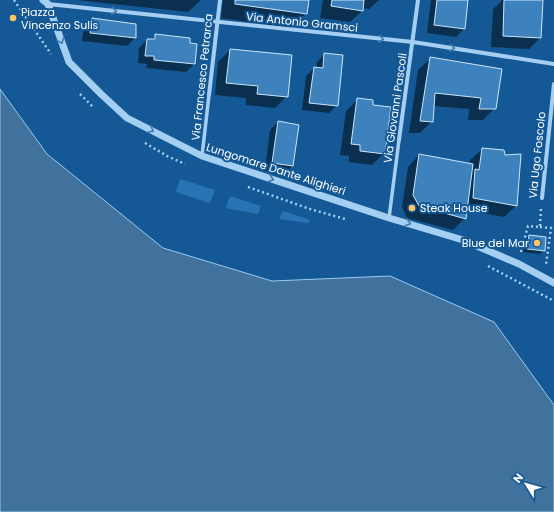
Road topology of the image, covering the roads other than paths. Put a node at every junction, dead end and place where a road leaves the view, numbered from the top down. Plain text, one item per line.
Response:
1 (220, 0) edge
2 (418, 0) edge
3 (45, 2) edge
4 (217, 22) junction
5 (414, 42) junction
6 (554, 64) edge
7 (554, 84) edge
8 (209, 95) joint
9 (399, 140) joint
10 (202, 156) junction
11 (542, 198) road end
12 (389, 218) junction
13 (554, 283) edge

1 - 4 street, Via Francesco Petrarca
2 - 5 street, Via Giovanni Pascoli
3 -> 4 street, Via Antonio Gramsci
3 -> 10 street, Lungomare Dante Alighieri
4 -> 5 street, Via Antonio Gramsci
4 - 8 street, Via Francesco Petrarca
5 -> 6 street, Via Antonio Gramsci
5 - 9 street, Via Giovanni Pascoli
7 - 11 street, Via Ugo Foscolo
8 - 10 street, Via Francesco Petrarca
9 - 12 street, Via Giovanni Pascoli
10 -> 12 street, Lungomare Dante Alighieri
12 -> 13 street, Lungomare Dante Alighieri

